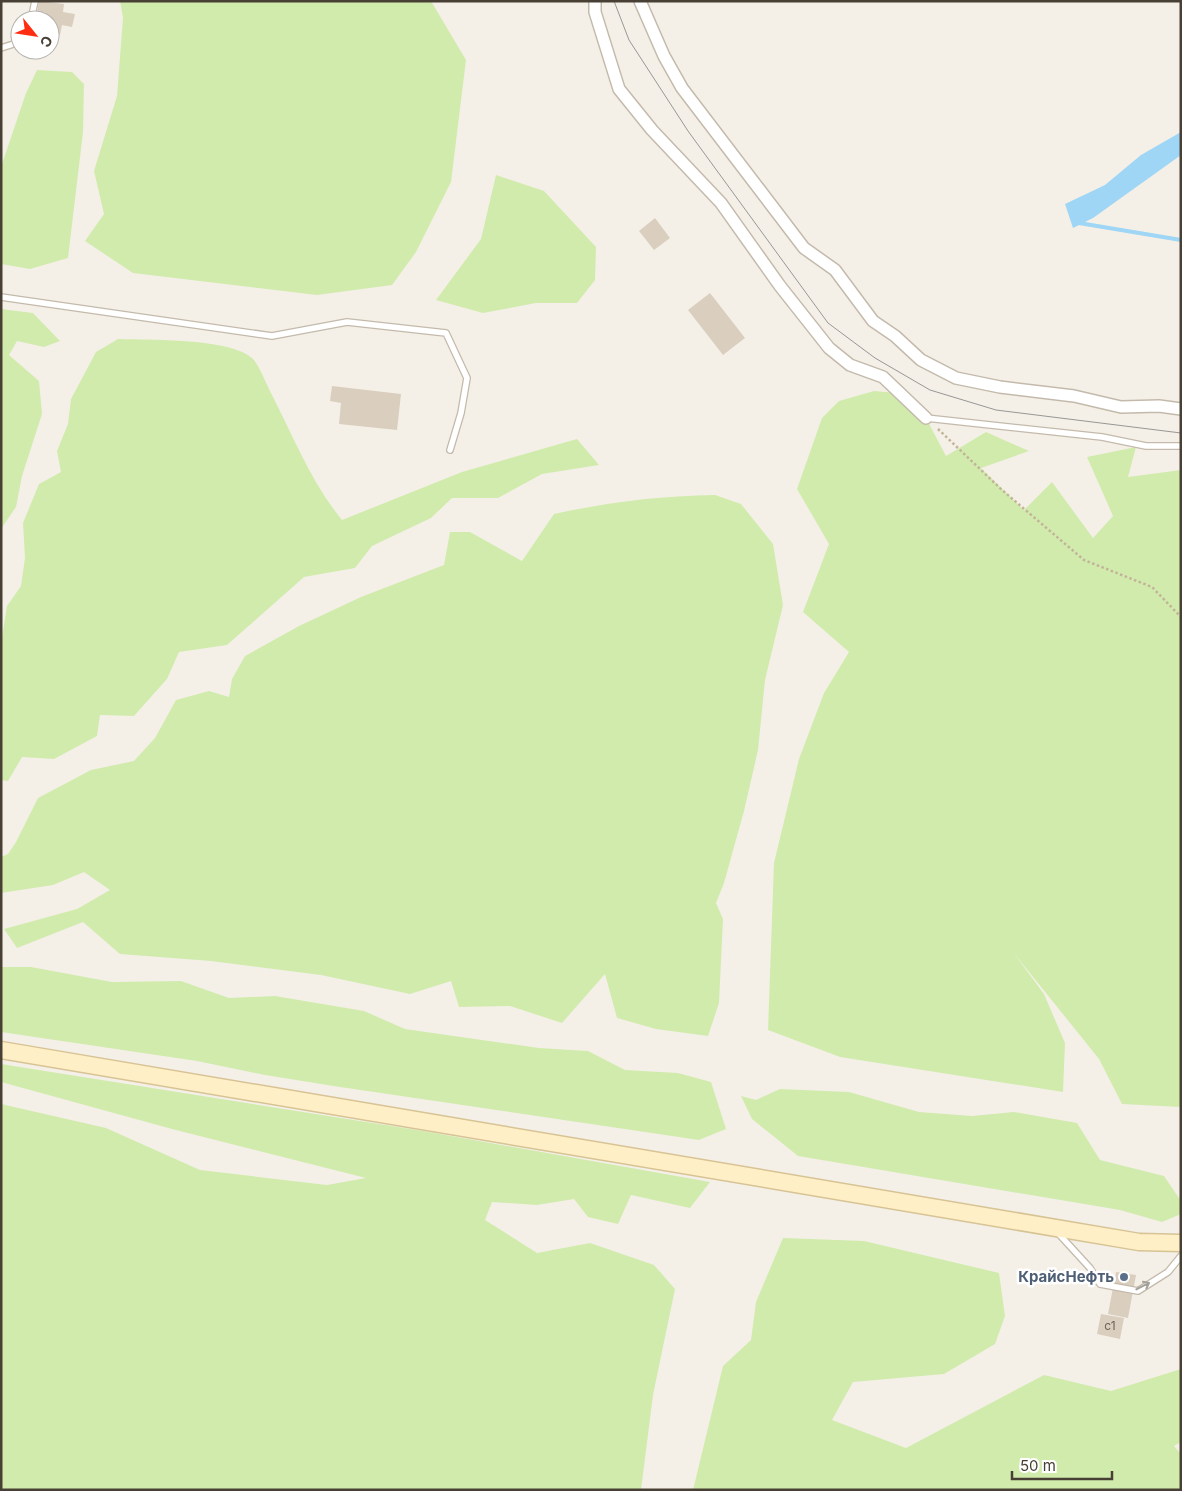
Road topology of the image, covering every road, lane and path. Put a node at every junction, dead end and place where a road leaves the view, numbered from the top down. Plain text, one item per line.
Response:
1 (595, 1) edge
2 (640, 1) edge
3 (1, 297) edge
4 (1181, 409) edge
5 (926, 418) junction
6 (1181, 446) edge
7 (450, 450) dead end
8 (1181, 617) edge
9 (1, 1050) edge
10 (1053, 1227) junction
11 (1181, 1242) edge
12 (1181, 1256) edge

1 - 5 street
2 - 4 street
3 - 7 lane
5 - 6 lane
5 - 8 path
9 - 10 street
10 - 11 street
10 -> 12 lane

